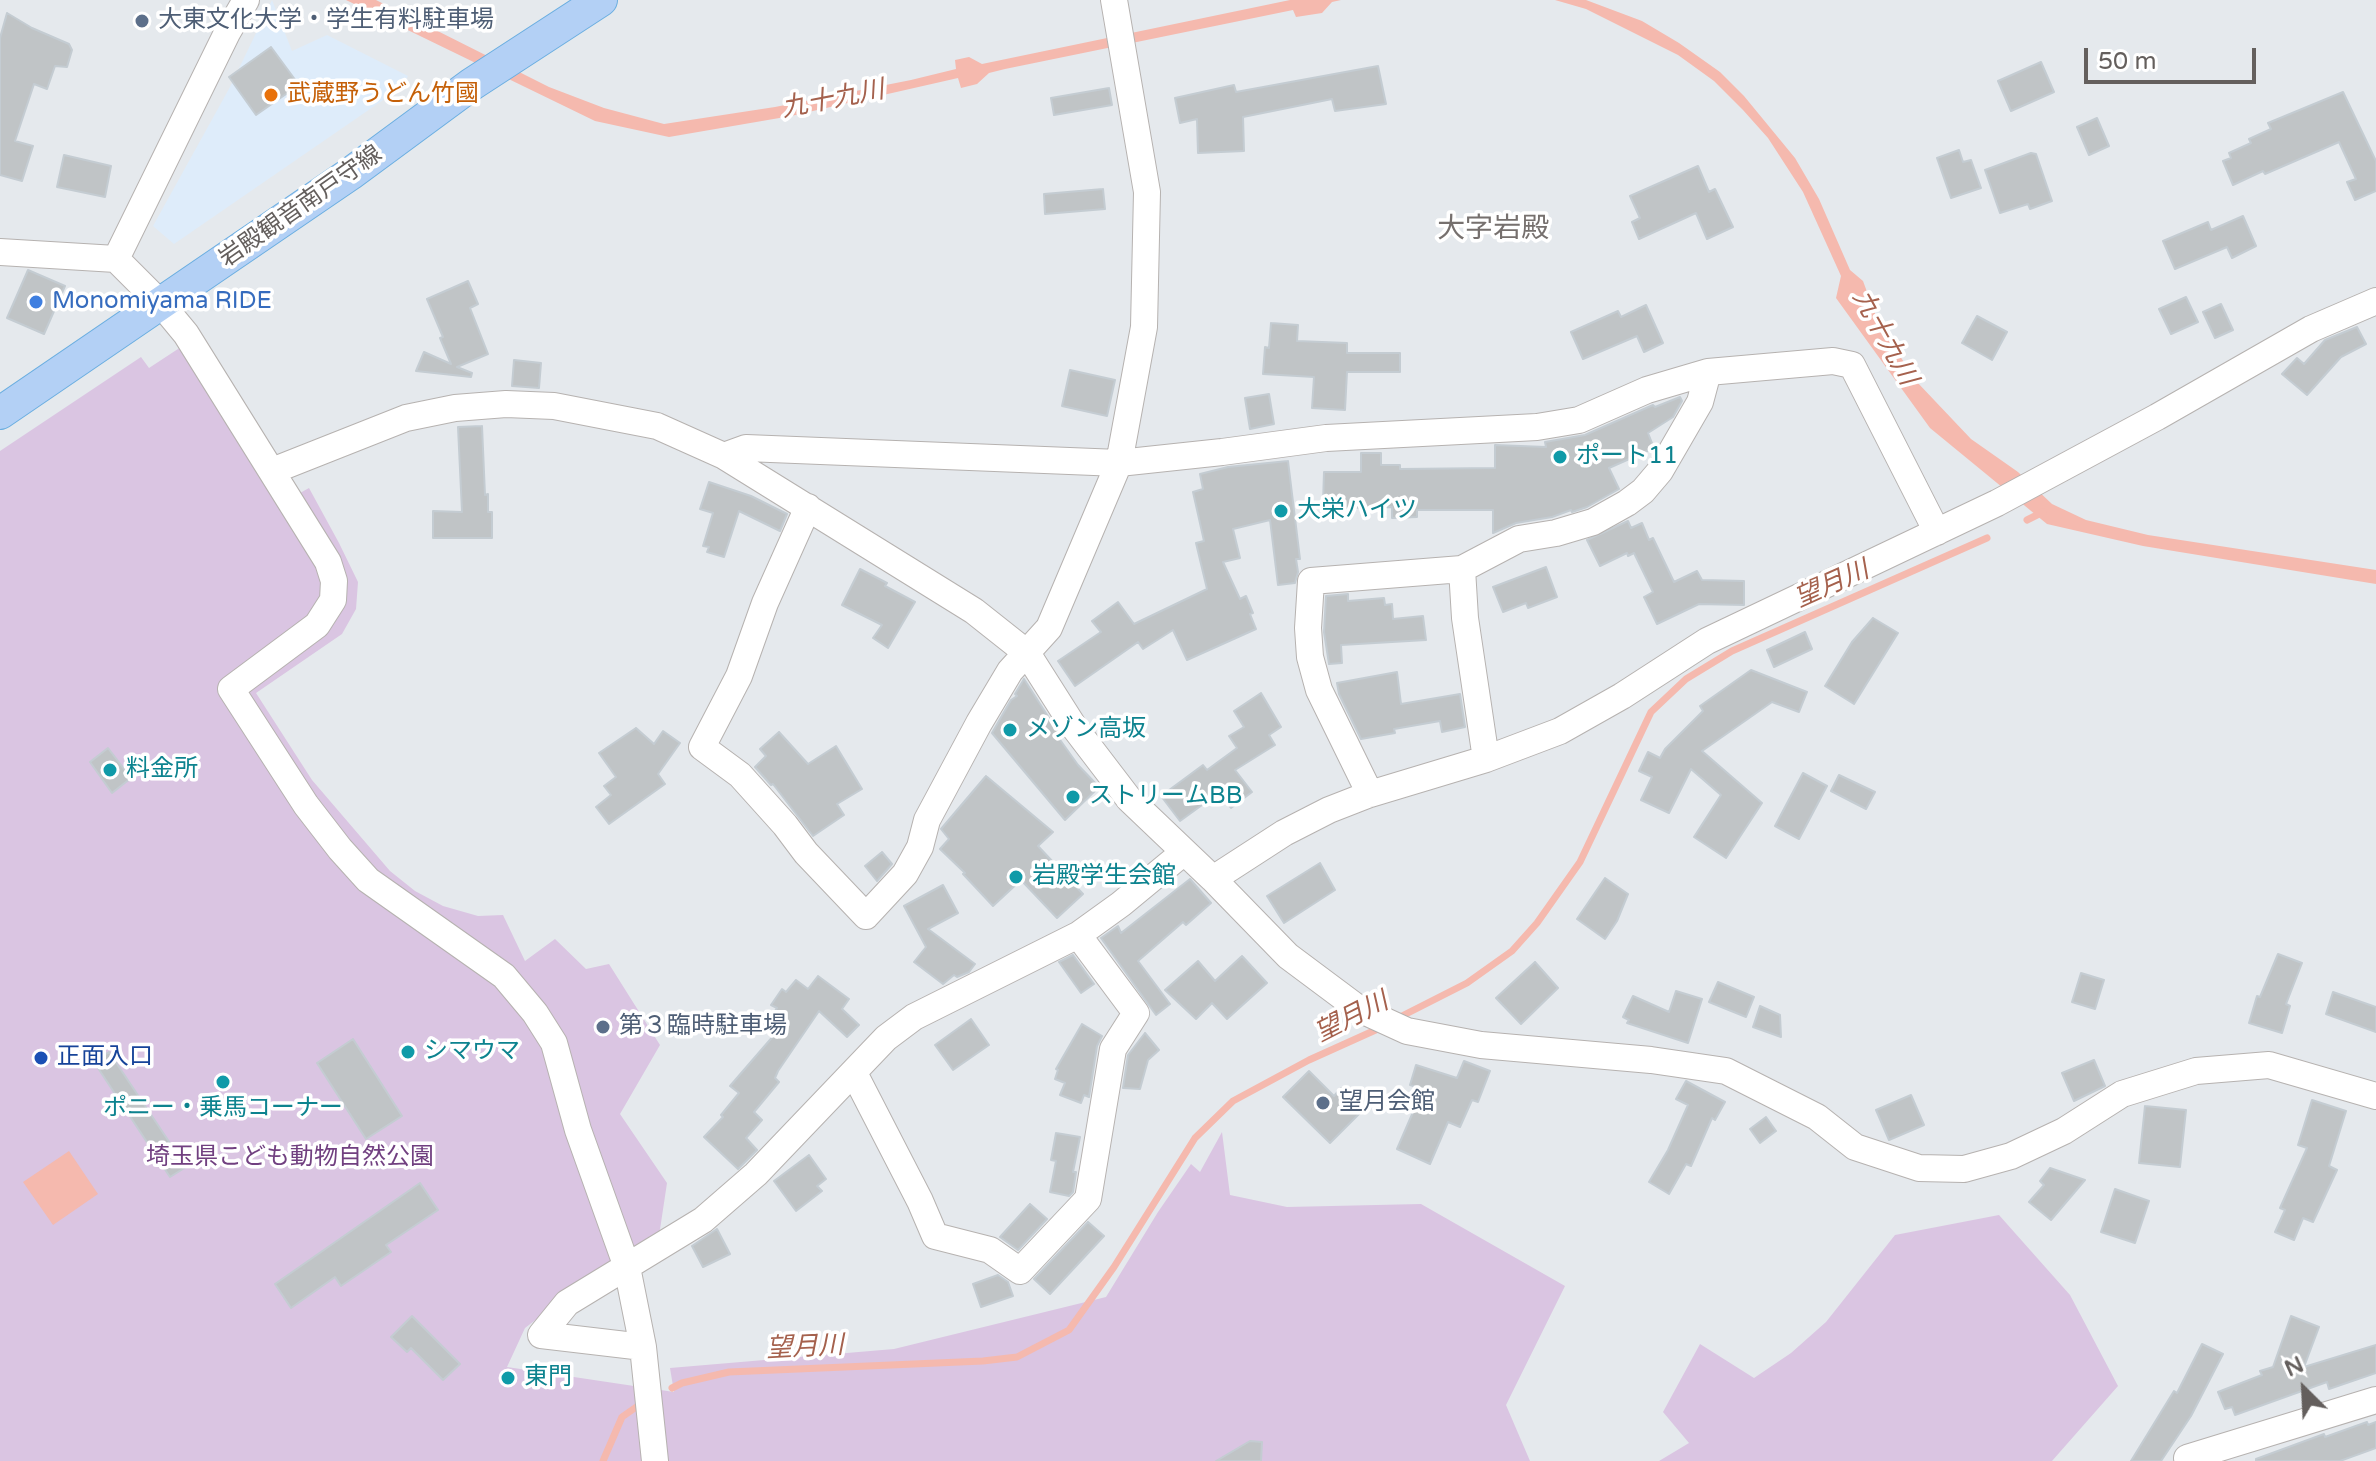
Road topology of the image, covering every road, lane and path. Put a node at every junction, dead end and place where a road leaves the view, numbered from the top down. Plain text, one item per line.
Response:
1 (246, 0) edge
2 (601, 0) edge
3 (1116, 8) edge
4 (0, 252) edge
5 (116, 259) junction
6 (2376, 301) edge
7 (162, 305) junction
8 (1708, 372) junction
9 (0, 413) edge
10 (724, 456) junction
11 (1119, 463) junction
12 (272, 471) junction
13 (808, 507) junction
14 (1937, 532) junction
15 (1462, 569) junction
16 (1027, 653) junction
17 (1486, 759) junction
18 (1370, 794) junction
19 (1184, 852) junction
20 (1213, 879) junction
21 (1078, 935) junction
22 (854, 1073) junction
23 (2376, 1096) edge
24 (627, 1267) junction
25 (643, 1347) junction
26 (2376, 1400) edge
27 (655, 1461) edge
28 (2188, 1461) edge

1 - 5 street
2 - 7 main road, 岩殿観音南戸守線
3 - 11 street
4 - 5 street
5 - 7 street
6 - 14 street
7 - 9 main road, 岩殿観音南戸守線
7 - 12 street
8 - 11 street
8 - 14 street
8 - 15 street
10 - 11 street
10 - 12 street
10 - 13 street
11 - 16 street
12 - 24 street
13 - 16 street
13 - 16 street
14 - 17 street
15 - 17 street
15 - 18 street
16 - 19 street
17 - 18 street
18 - 20 street
19 - 20 street
19 - 21 street
20 - 23 street
21 - 22 street
21 - 22 street
22 - 24 street
24 - 25 street
24 - 25 street
25 - 27 street
26 - 28 street

